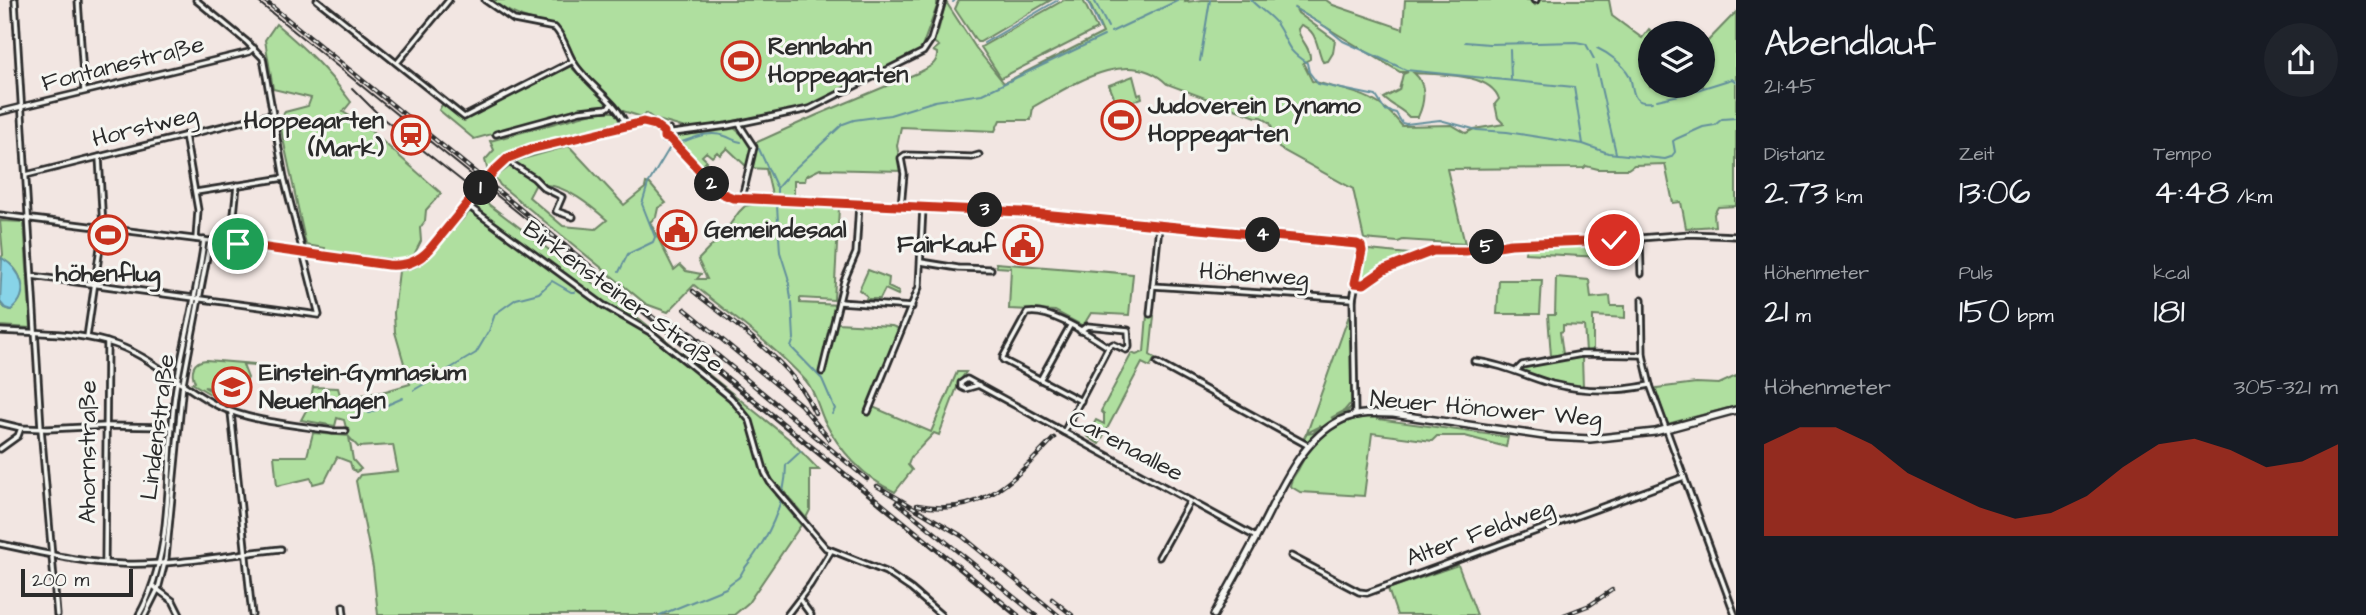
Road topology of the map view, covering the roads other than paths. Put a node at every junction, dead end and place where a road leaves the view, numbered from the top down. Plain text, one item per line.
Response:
1 (15, 0) edge
2 (78, 0) edge
3 (196, 0) edge
4 (317, 0) edge
5 (449, 0) edge
6 (485, 0) edge
7 (943, 0) edge
8 (254, 48) junction
9 (573, 61) junction
10 (396, 64) junction
11 (84, 92) junction
12 (611, 105) junction
13 (21, 107) junction
14 (0, 112) edge
15 (272, 114) junction
16 (739, 124) junction
17 (626, 125) junction
18 (664, 132) junction
19 (673, 133) junction
20 (496, 134) dead end
21 (185, 135) junction
22 (670, 139) junction
23 (979, 155) dead end
24 (99, 157) junction
25 (506, 160) junction
26 (26, 175) junction
27 (284, 177) junction
28 (237, 185) junction
29 (196, 192) junction
30 (742, 198) junction
31 (859, 204) junction
32 (467, 205) junction
33 (901, 206) junction
34 (923, 207) junction
35 (0, 215) edge
36 (28, 217) junction
37 (573, 217) dead end
38 (1159, 225) junction
39 (103, 227) junction
40 (1736, 236) edge
41 (196, 239) junction
42 (1640, 239) junction
43 (207, 240) junction
44 (230, 244) junction
45 (303, 253) junction
46 (920, 262) junction
47 (991, 269) dead end
48 (1641, 274) dead end
49 (32, 276) junction
50 (1355, 283) junction
51 (95, 284) junction
52 (1153, 286) junction
53 (196, 299) junction
54 (1353, 299) junction
55 (1642, 299) dead end
56 (839, 302) junction
57 (912, 307) junction
58 (1150, 314) dead end
59 (1070, 325) junction
60 (0, 331) edge
61 (1080, 331) junction
62 (36, 333) junction
63 (87, 337) junction
64 (107, 342) junction
65 (1108, 347) junction
66 (1643, 355) junction
67 (1474, 361) dead end
68 (1157, 363) dead end
69 (1517, 370) junction
70 (822, 372) dead end
71 (178, 380) junction
72 (1041, 380) junction
73 (183, 383) junction
74 (1650, 385) junction
75 (979, 386) junction
76 (1081, 401) junction
77 (1736, 410) edge
78 (231, 411) junction
79 (868, 412) dead end
80 (1355, 415) junction
81 (0, 423) edge
82 (106, 425) junction
83 (175, 427) junction
84 (21, 428) junction
85 (41, 428) junction
86 (1667, 429) junction
87 (346, 431) dead end
88 (1064, 432) junction
89 (1309, 446) junction
90 (0, 449) edge
91 (1684, 477) junction
92 (1190, 500) junction
93 (1256, 537) junction
94 (0, 544) edge
95 (281, 549) dead end
96 (831, 551) junction
97 (246, 552) junction
98 (52, 554) junction
99 (1291, 556) dead end
100 (1159, 557) dead end
101 (105, 563) junction
102 (162, 563) junction
103 (155, 587) junction
104 (800, 599) junction
105 (343, 606) dead end
106 (1735, 608) edge
107 (57, 615) edge
108 (139, 615) edge
109 (145, 615) edge
110 (180, 615) edge
111 (252, 615) edge
112 (344, 615) edge
113 (787, 615) edge
114 (811, 615) edge
115 (941, 615) edge
116 (1214, 615) edge
117 (1735, 615) edge

1 - 13 street
2 - 11 street
3 - 8 street
4 - 10 street
5 - 10 street
6 - 9 street
7 - 16 street
8 - 11 street, Fontanestraße
8 - 15 street
9 - 10 street
9 - 12 street
11 - 13 street, Fontanestraße
12 - 17 street
12 - 20 street
13 - 14 street, Fontanestraße
13 - 26 street
15 - 21 street, Horstweg
15 - 27 street
16 - 19 street
16 - 30 street
17 - 18 street
17 - 25 street
18 - 19 street
18 - 22 street
19 - 22 street
21 - 24 street, Horstweg
21 - 29 street
22 - 30 street
23 - 33 street
24 - 26 street, Horstweg
24 - 39 street
25 - 32 street
25 - 37 street
26 - 36 street
27 - 28 street
27 - 45 street
28 - 29 street
28 - 44 street
29 - 41 street
30 - 31 street
31 - 33 street
31 - 56 street
32 - 45 street
32 - 96 street, Birkensteiner Straße
33 - 34 street
34 - 38 street
34 - 46 street
35 - 36 street
36 - 39 street
36 - 49 street
38 - 50 street
38 - 52 street
39 - 41 street
39 - 51 street
40 - 42 street
41 - 43 street
42 - 48 street
42 - 50 street
43 - 44 street
43 - 53 street, Lindenstraße
44 - 45 street
45 - 53 street
46 - 47 street
46 - 57 street
49 - 51 street
49 - 62 street
50 - 54 street
51 - 53 street
51 - 63 street
52 - 54 street, Höhenweg
52 - 58 street
53 - 71 street, Lindenstraße
53 - 73 street, Lindenstraße
54 - 80 street
55 - 66 street
56 - 57 street
56 - 70 street
57 - 79 street
59 - 61 street
59 - 72 street
59 - 72 street
60 - 62 street
61 - 65 street
61 - 65 street
62 - 63 street
62 - 85 street
63 - 64 street
64 - 71 street
64 - 82 street, Ahornstraße
65 - 76 street
66 - 69 street
66 - 74 street
67 - 69 street
68 - 89 street
69 - 74 street
71 - 73 street
71 - 83 street, Lindenstraße
72 - 76 street
73 - 78 street
73 - 83 street, Lindenstraße
74 - 86 street
75 - 75 street, Carenaallee
75 - 88 street, Carenaallee
76 - 88 street
77 - 86 main road, Neuer Hönower Weg
78 - 87 street
78 - 97 street
80 - 86 main road, Neuer Hönower Weg
80 - 89 main road, Neuer Hönower Weg
81 - 84 street
82 - 83 street
82 - 85 street
82 - 101 street, Ahornstraße
83 - 102 street, Lindenstraße
84 - 85 street
84 - 90 street
85 - 98 street
86 - 91 street
88 - 92 street, Carenaallee
89 - 93 main road, Neuer Hönower Weg
91 - 99 street, Alter Feldweg
91 - 106 street
92 - 93 street, Carenaallee
92 - 100 street
93 - 116 main road, Neuer Hönower Weg
94 - 98 street
95 - 97 street
96 - 104 street
96 - 115 street
97 - 102 street
97 - 111 street
98 - 101 street
98 - 107 street
101 - 102 street
102 - 103 street, Lindenstraße
103 - 108 street, Lindenstraße
103 - 109 street, Lindenstraße
103 - 110 street
104 - 113 street
104 - 114 street
105 - 112 street
106 - 117 street

